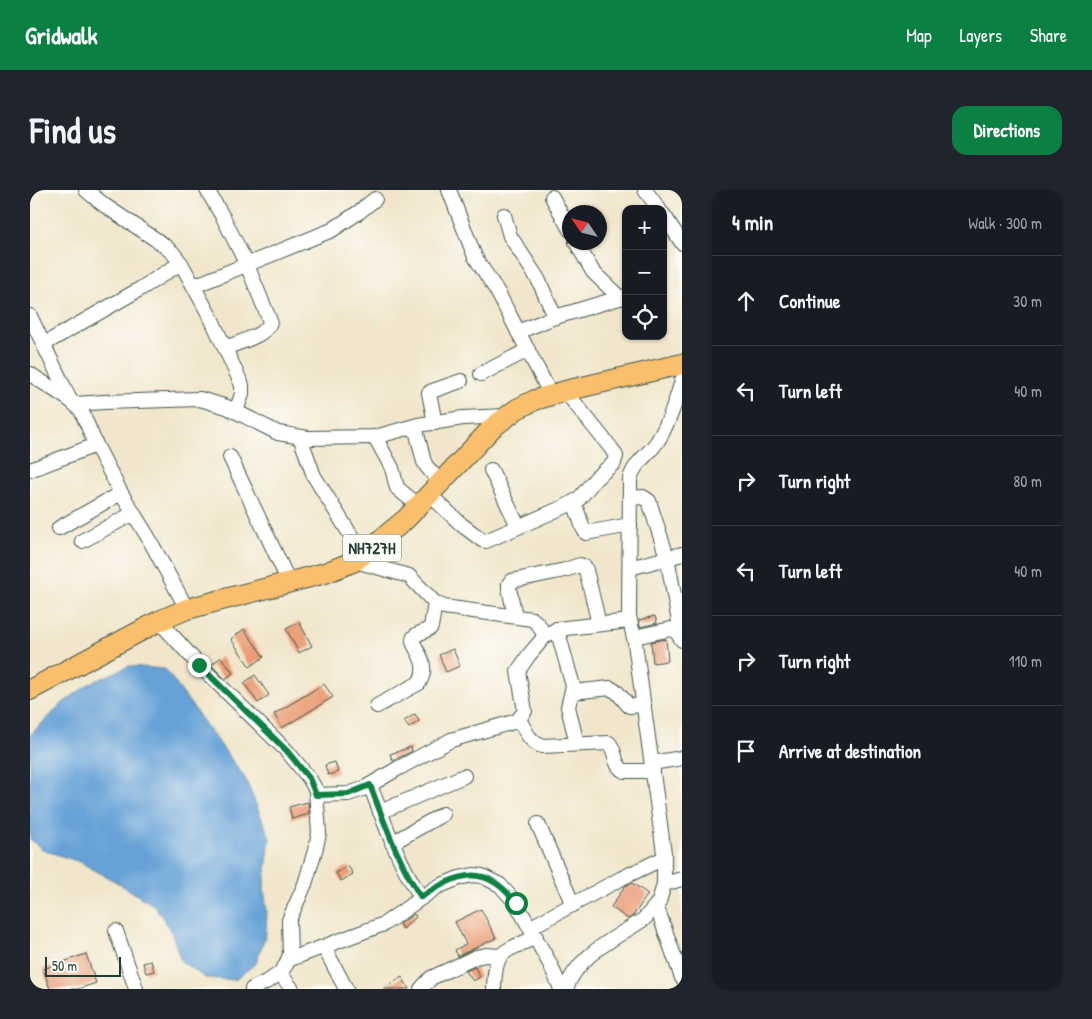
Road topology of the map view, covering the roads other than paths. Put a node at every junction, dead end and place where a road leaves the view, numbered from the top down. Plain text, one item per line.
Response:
1 (86, 190) edge
2 (207, 190) edge
3 (449, 190) edge
4 (645, 190) edge
5 (552, 197) dead end
6 (375, 199) dead end
7 (656, 205) edge
8 (504, 215) dead end
9 (562, 215) edge
10 (667, 220) edge
11 (682, 243) edge
12 (581, 250) edge
13 (181, 263) junction
14 (247, 265) junction
15 (194, 286) junction
16 (622, 296) edge
17 (622, 297) edge
18 (30, 316) edge
19 (555, 317) junction
20 (518, 332) junction
21 (44, 344) junction
22 (225, 348) junction
23 (528, 350) junction
24 (682, 364) edge
25 (30, 374) edge
26 (481, 374) dead end
27 (461, 381) dead end
28 (681, 385) edge
29 (558, 393) junction
30 (73, 402) junction
31 (236, 411) junction
32 (505, 416) junction
33 (435, 422) junction
34 (415, 426) junction
35 (300, 437) junction
36 (376, 437) junction
37 (96, 445) junction
38 (230, 457) dead end
39 (616, 460) junction
40 (30, 470) edge
41 (492, 470) dead end
42 (631, 475) junction
43 (121, 493) junction
44 (430, 494) junction
45 (630, 498) junction
46 (574, 502) junction
47 (134, 513) junction
48 (630, 525) junction
49 (518, 526) junction
50 (59, 528) dead end
51 (82, 541) dead end
52 (682, 554) edge
53 (359, 558) junction
54 (667, 558) junction
55 (630, 568) junction
56 (289, 582) junction
57 (435, 603) junction
58 (187, 609) junction
59 (515, 616) junction
60 (159, 621) junction
61 (630, 621) junction
62 (599, 624) junction
63 (551, 633) junction
64 (634, 637) junction
65 (682, 639) edge
66 (30, 690) edge
67 (573, 692) junction
68 (644, 705) junction
69 (377, 706) dead end
70 (519, 719) junction
71 (578, 744) junction
72 (682, 758) edge
73 (652, 767) junction
74 (464, 776) dead end
75 (370, 785) junction
76 (316, 795) junction
77 (380, 812) junction
78 (443, 814) dead end
79 (538, 824) dead end
80 (392, 843) junction
81 (664, 858) junction
82 (682, 879) edge
83 (664, 884) junction
84 (421, 897) junction
85 (572, 905) junction
86 (656, 905) junction
87 (116, 931) dead end
88 (533, 932) junction
89 (324, 948) junction
90 (500, 956) junction
91 (288, 960) junction
92 (280, 973) junction
93 (682, 978) edge
94 (136, 989) edge
95 (252, 989) edge
96 (292, 989) edge
97 (346, 989) edge
98 (421, 989) edge
99 (494, 989) edge
100 (561, 989) edge
101 (566, 989) edge

1 - 13 street
2 - 14 street
3 - 20 street
4 - 7 street
5 - 9 street
6 - 14 street
8 - 19 street
10 - 11 street
12 - 16 street
13 - 15 street
13 - 21 street
14 - 15 street
14 - 22 street
15 - 22 street
17 - 19 street
18 - 21 street
19 - 20 street
20 - 23 street
21 - 30 street
22 - 31 street
23 - 26 street
23 - 29 street
24 - 29 highway, NH727H
25 - 30 street
27 - 33 street
28 - 42 street
29 - 32 highway, NH727H
29 - 39 street
30 - 31 street
30 - 37 street
31 - 35 street
32 - 33 street
32 - 44 highway, NH727H
33 - 34 street
34 - 36 street
34 - 44 street
35 - 36 street
35 - 53 street
36 - 44 street
37 - 40 street
37 - 43 street
38 - 56 street
39 - 42 street
39 - 46 street
41 - 49 street
42 - 45 street
43 - 47 street
43 - 50 street
44 - 49 street
44 - 53 highway, NH727H
45 - 48 street
45 - 54 street
46 - 48 street
46 - 49 street
47 - 51 street
47 - 58 street
48 - 55 street
52 - 54 street
53 - 56 highway, NH727H
53 - 57 street
54 - 55 street
54 - 65 street
55 - 61 street
56 - 58 highway, NH727H
57 - 59 street
57 - 69 street
58 - 60 highway, NH727H
59 - 62 street
59 - 63 street
60 - 66 highway, NH727H
60 - 76 street
61 - 62 street
61 - 64 street
62 - 63 street
63 - 67 street
63 - 70 street
64 - 65 street
64 - 68 street
67 - 68 street
67 - 71 street
68 - 73 street
70 - 71 street
70 - 75 street
71 - 73 street
72 - 73 street
73 - 81 street
74 - 77 street
75 - 76 street
75 - 77 street
76 - 91 street
77 - 80 street
78 - 80 street
79 - 85 street
80 - 84 street
81 - 83 street
81 - 85 street
82 - 83 street
83 - 86 street
84 - 88 street
84 - 89 street
85 - 88 street
86 - 93 street
86 - 101 street
87 - 94 street
88 - 90 street
88 - 100 street
89 - 91 street
89 - 97 street
90 - 98 street
90 - 99 street
91 - 92 street
92 - 95 street
92 - 96 street

